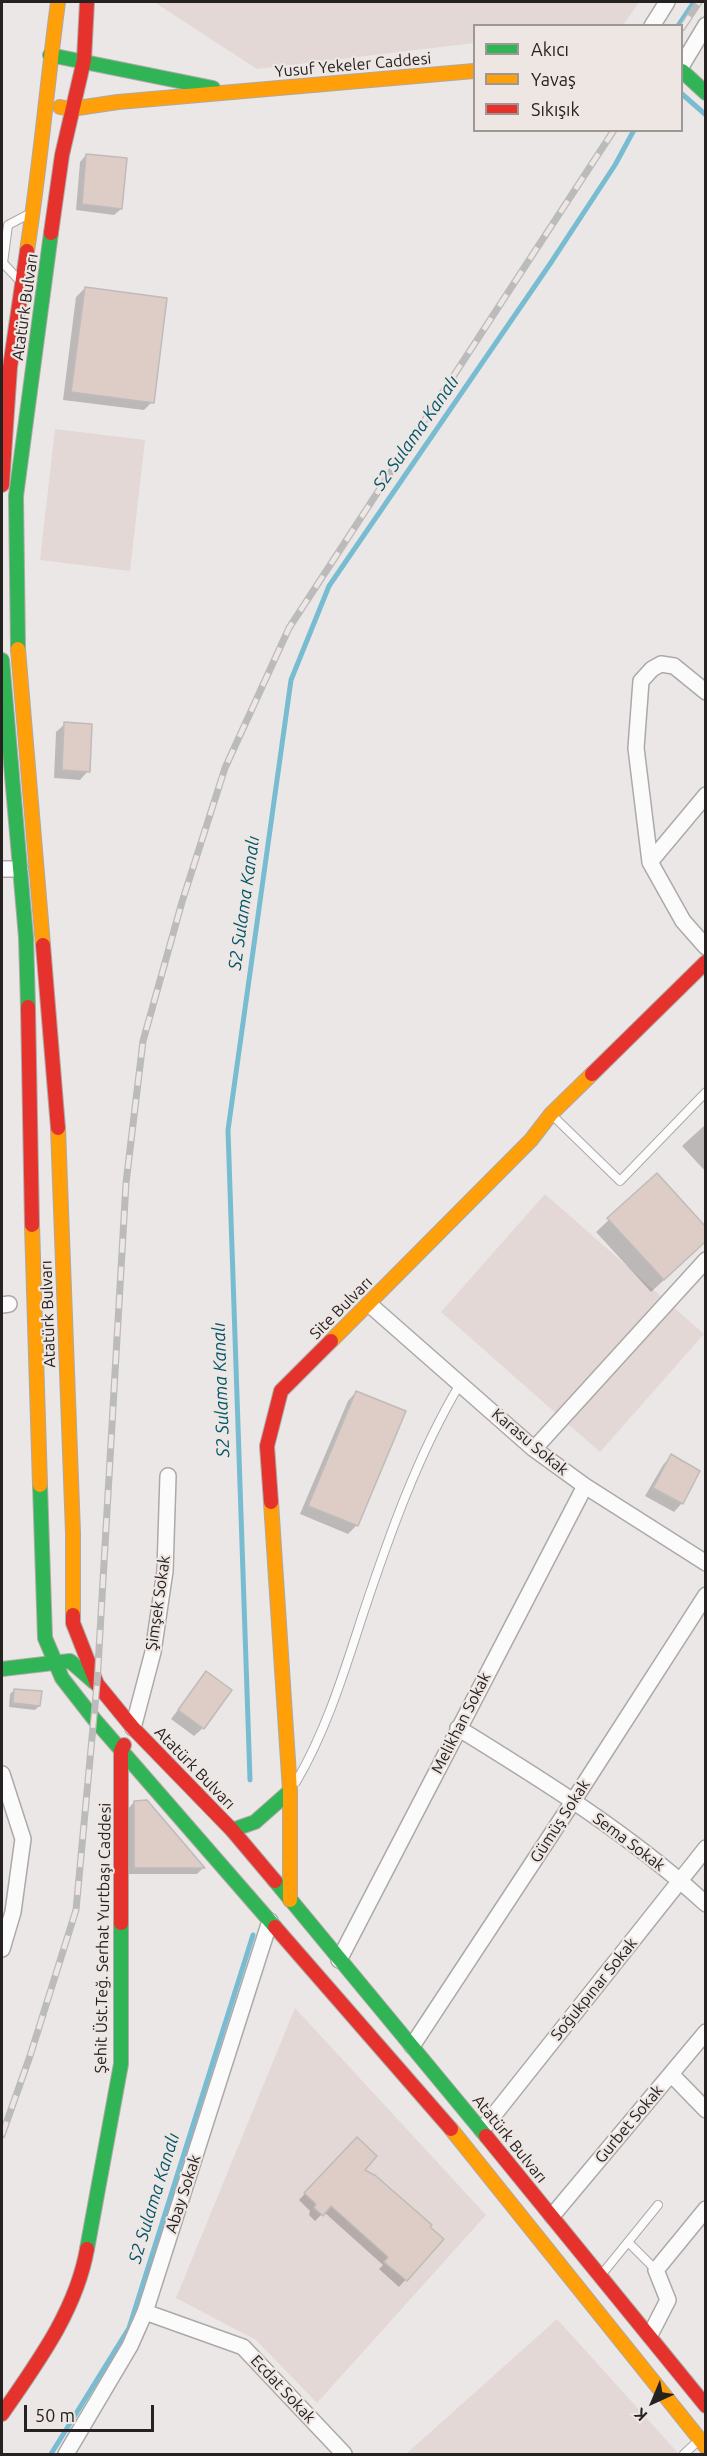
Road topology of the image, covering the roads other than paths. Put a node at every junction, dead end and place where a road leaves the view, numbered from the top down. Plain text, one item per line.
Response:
1 (58, 2) edge
2 (87, 2) edge
3 (668, 2) edge
4 (652, 24) edge
5 (705, 25) edge
6 (50, 55) junction
7 (84, 60) junction
8 (683, 62) edge
9 (473, 71) edge
10 (683, 72) edge
11 (234, 92) junction
12 (705, 93) edge
13 (45, 105) junction
14 (71, 109) junction
15 (33, 212) junction
16 (22, 284) junction
17 (6, 367) edge
18 (2, 484) edge
19 (2, 660) edge
20 (20, 681) junction
21 (2, 682) edge
22 (705, 692) edge
23 (705, 795) edge
24 (650, 862) junction
25 (2, 869) edge
26 (20, 869) junction
27 (705, 947) edge
28 (705, 962) edge
29 (705, 1092) edge
30 (551, 1114) junction
31 (705, 1260) edge
32 (369, 1304) junction
33 (461, 1382) junction
34 (534, 1449) junction
35 (168, 1476) dead end
36 (585, 1486) junction
37 (705, 1563) edge
38 (705, 1595) edge
39 (55, 1661) junction
40 (2, 1669) edge
41 (97, 1684) junction
42 (133, 1728) junction
43 (458, 1728) junction
44 (121, 1751) junction
45 (2, 1774) edge
46 (290, 1791) junction
47 (574, 1800) junction
48 (232, 1830) junction
49 (705, 1848) edge
50 (681, 1881) junction
51 (290, 1900) junction
52 (705, 1904) edge
53 (270, 1921) junction
54 (2, 1949) edge
55 (339, 1960) junction
56 (705, 2032) edge
57 (412, 2046) junction
58 (671, 2074) junction
59 (705, 2110) edge
60 (482, 2130) junction
61 (657, 2205) dead end
62 (705, 2209) edge
63 (552, 2216) junction
64 (628, 2242) junction
65 (656, 2270) junction
66 (601, 2275) junction
67 (145, 2312) junction
68 (650, 2335) junction
69 (705, 2406) edge
70 (2, 2414) edge
71 (703, 2443) edge
72 (66, 2454) edge
73 (344, 2454) edge
74 (684, 2454) edge

1 - 6 main road, Atatürk Bulvarı
2 - 7 main road, Atatürk Bulvarı
3 - 4 street
5 - 8 street
6 - 7 main road
6 - 13 main road, Atatürk Bulvarı
7 - 11 main road
7 - 14 main road, Atatürk Bulvarı
9 - 11 main road, Yusuf Yekeler Caddesi
10 - 12 main road
11 - 14 main road, Yusuf Yekeler Caddesi
13 - 14 main road, Yusuf Yekeler Caddesi
13 - 15 main road, Atatürk Bulvarı
14 - 20 main road, Atatürk Bulvarı
15 - 16 main road, Atatürk Bulvarı
15 - 16 lane
16 - 17 main road, Atatürk Bulvarı
17 - 18 main road, Atatürk Bulvarı
19 - 21 main road, Atatürk Bulvarı
20 - 21 main road
20 - 41 main road, Atatürk Bulvarı
21 - 26 main road, Atatürk Bulvarı
22 - 24 street
23 - 24 street
24 - 27 street
25 - 26 street
26 - 39 main road, Atatürk Bulvarı
28 - 30 main road, Site Bulvarı
29 - 30 lane
30 - 32 main road, Site Bulvarı
31 - 34 street
32 - 33 street, Karasu Sokak
32 - 46 main road, Site Bulvarı
33 - 34 street, Karasu Sokak
33 - 46 lane
34 - 36 street, Karasu Sokak
35 - 42 street, Şimşek Sokak
36 - 37 street, Karasu Sokak
36 - 43 street, Melikhan Sokak
38 - 47 street, Gümüş Sokak
39 - 40 main road
39 - 41 main road
39 - 44 main road, Atatürk Bulvarı
41 - 42 main road, Atatürk Bulvarı
42 - 44 main road, Şehit Üst.Teğ. Serhat Yurtbaşı Caddesi
42 - 48 main road, Atatürk Bulvarı
43 - 47 street, Sema Sokak
43 - 55 street, Melikhan Sokak
44 - 53 main road, Atatürk Bulvarı
44 - 70 main road, Şehit Üst.Teğ. Serhat Yurtbaşı Caddesi
45 - 54 street
46 - 48 main road
46 - 51 main road, Site Bulvarı
47 - 50 street, Sema Sokak
47 - 57 street, Gümüş Sokak
48 - 51 main road, Atatürk Bulvarı
49 - 50 street, Soğukpınar Sokak
50 - 52 street, Sema Sokak
50 - 60 street, Soğukpınar Sokak
51 - 55 main road, Atatürk Bulvarı
53 - 67 street, Abay Sokak
53 - 71 main road, Atatürk Bulvarı
55 - 57 main road, Atatürk Bulvarı
56 - 58 street, Gurbet Sokak
57 - 60 main road, Atatürk Bulvarı
58 - 59 street
58 - 63 street, Gurbet Sokak
60 - 63 main road, Atatürk Bulvarı
61 - 64 lane
62 - 65 street
63 - 66 main road, Atatürk Bulvarı
64 - 65 lane
64 - 66 lane
65 - 68 street
66 - 68 main road, Atatürk Bulvarı
67 - 72 street, Abay Sokak
67 - 73 street, Ecdat Sokak
68 - 69 main road, Atatürk Bulvarı
71 - 74 lane

